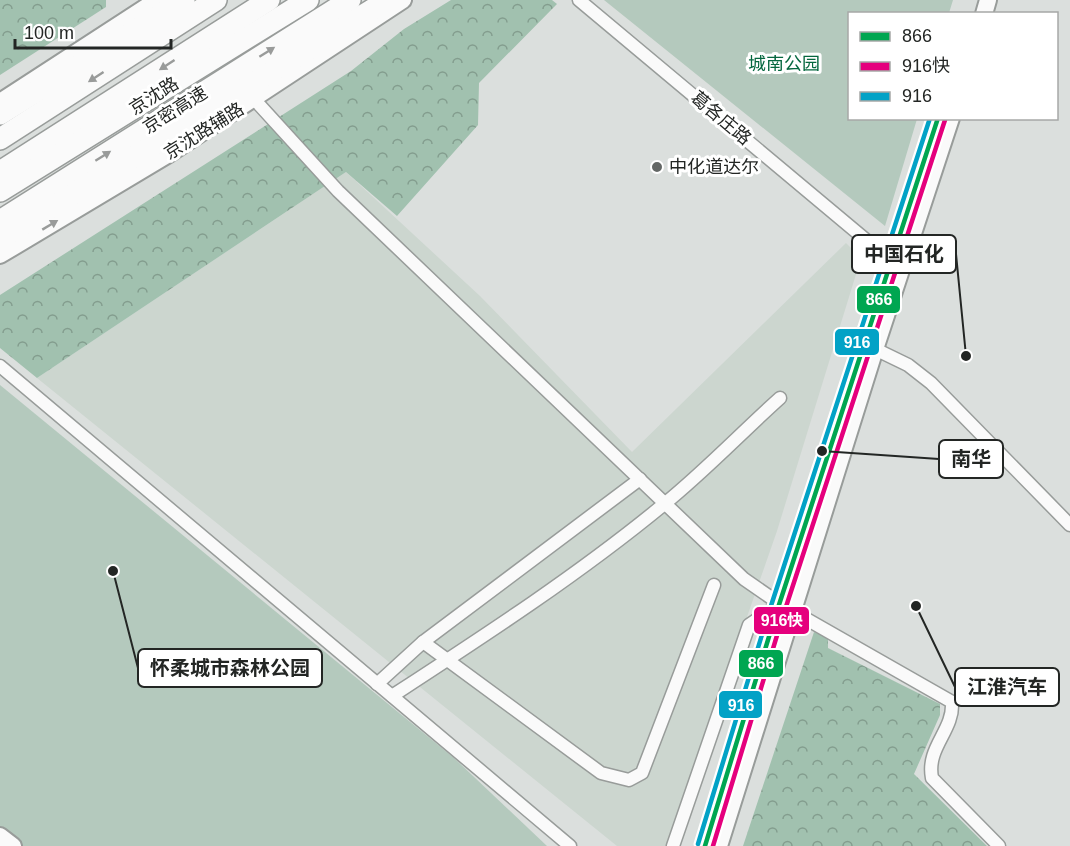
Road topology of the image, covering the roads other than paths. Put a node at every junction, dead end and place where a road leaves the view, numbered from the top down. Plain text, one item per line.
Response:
1 (157, 0) edge
2 (184, 0) edge
3 (216, 0) edge
4 (269, 0) edge
5 (308, 0) edge
6 (350, 0) edge
7 (365, 0) edge
8 (388, 0) edge
9 (403, 0) edge
10 (579, 0) edge
11 (354, 22) junction
12 (254, 99) junction
13 (0, 102) edge
14 (0, 114) edge
15 (937, 120) edge
16 (950, 120) edge
17 (0, 139) edge
18 (0, 172) edge
19 (0, 191) edge
20 (0, 221) edge
21 (0, 239) edge
22 (0, 255) edge
23 (890, 260) junction
24 (875, 349) junction
25 (0, 366) edge
26 (780, 398) dead end
27 (640, 479) junction
28 (665, 504) junction
29 (1070, 525) edge
30 (714, 585) dead end
31 (786, 608) junction
32 (423, 642) junction
33 (446, 660) junction
34 (378, 684) junction
35 (392, 696) junction
36 (0, 836) edge
37 (13, 846) edge
38 (570, 846) edge
39 (673, 846) edge
40 (705, 846) edge
41 (719, 846) edge
42 (999, 846) edge

1 - 13 main road
2 - 14 highway
3 -> 17 highway
4 -> 18 highway, 京沈路
5 - 19 highway, 京沈路
20 -> 6 highway, 京密高速
7 - 11 highway
8 - 11 highway
9 - 12 main road, 京沈路辅路
10 - 23 street, 葛各庄路
11 - 21 highway
22 -> 12 main road, 京沈路辅路
12 - 27 street
15 - 23 main road
16 - 24 main road
23 - 31 main road
24 - 29 street
24 - 31 main road
25 - 34 street
26 - 28 street
27 - 28 street
27 - 32 street
28 - 31 street
28 - 33 street
30 - 33 street
31 - 39 street
31 - 40 main road
31 - 41 main road
31 - 42 street
32 - 33 street
32 - 34 street
33 - 35 street
34 - 35 street
35 - 38 street
36 - 37 main road

